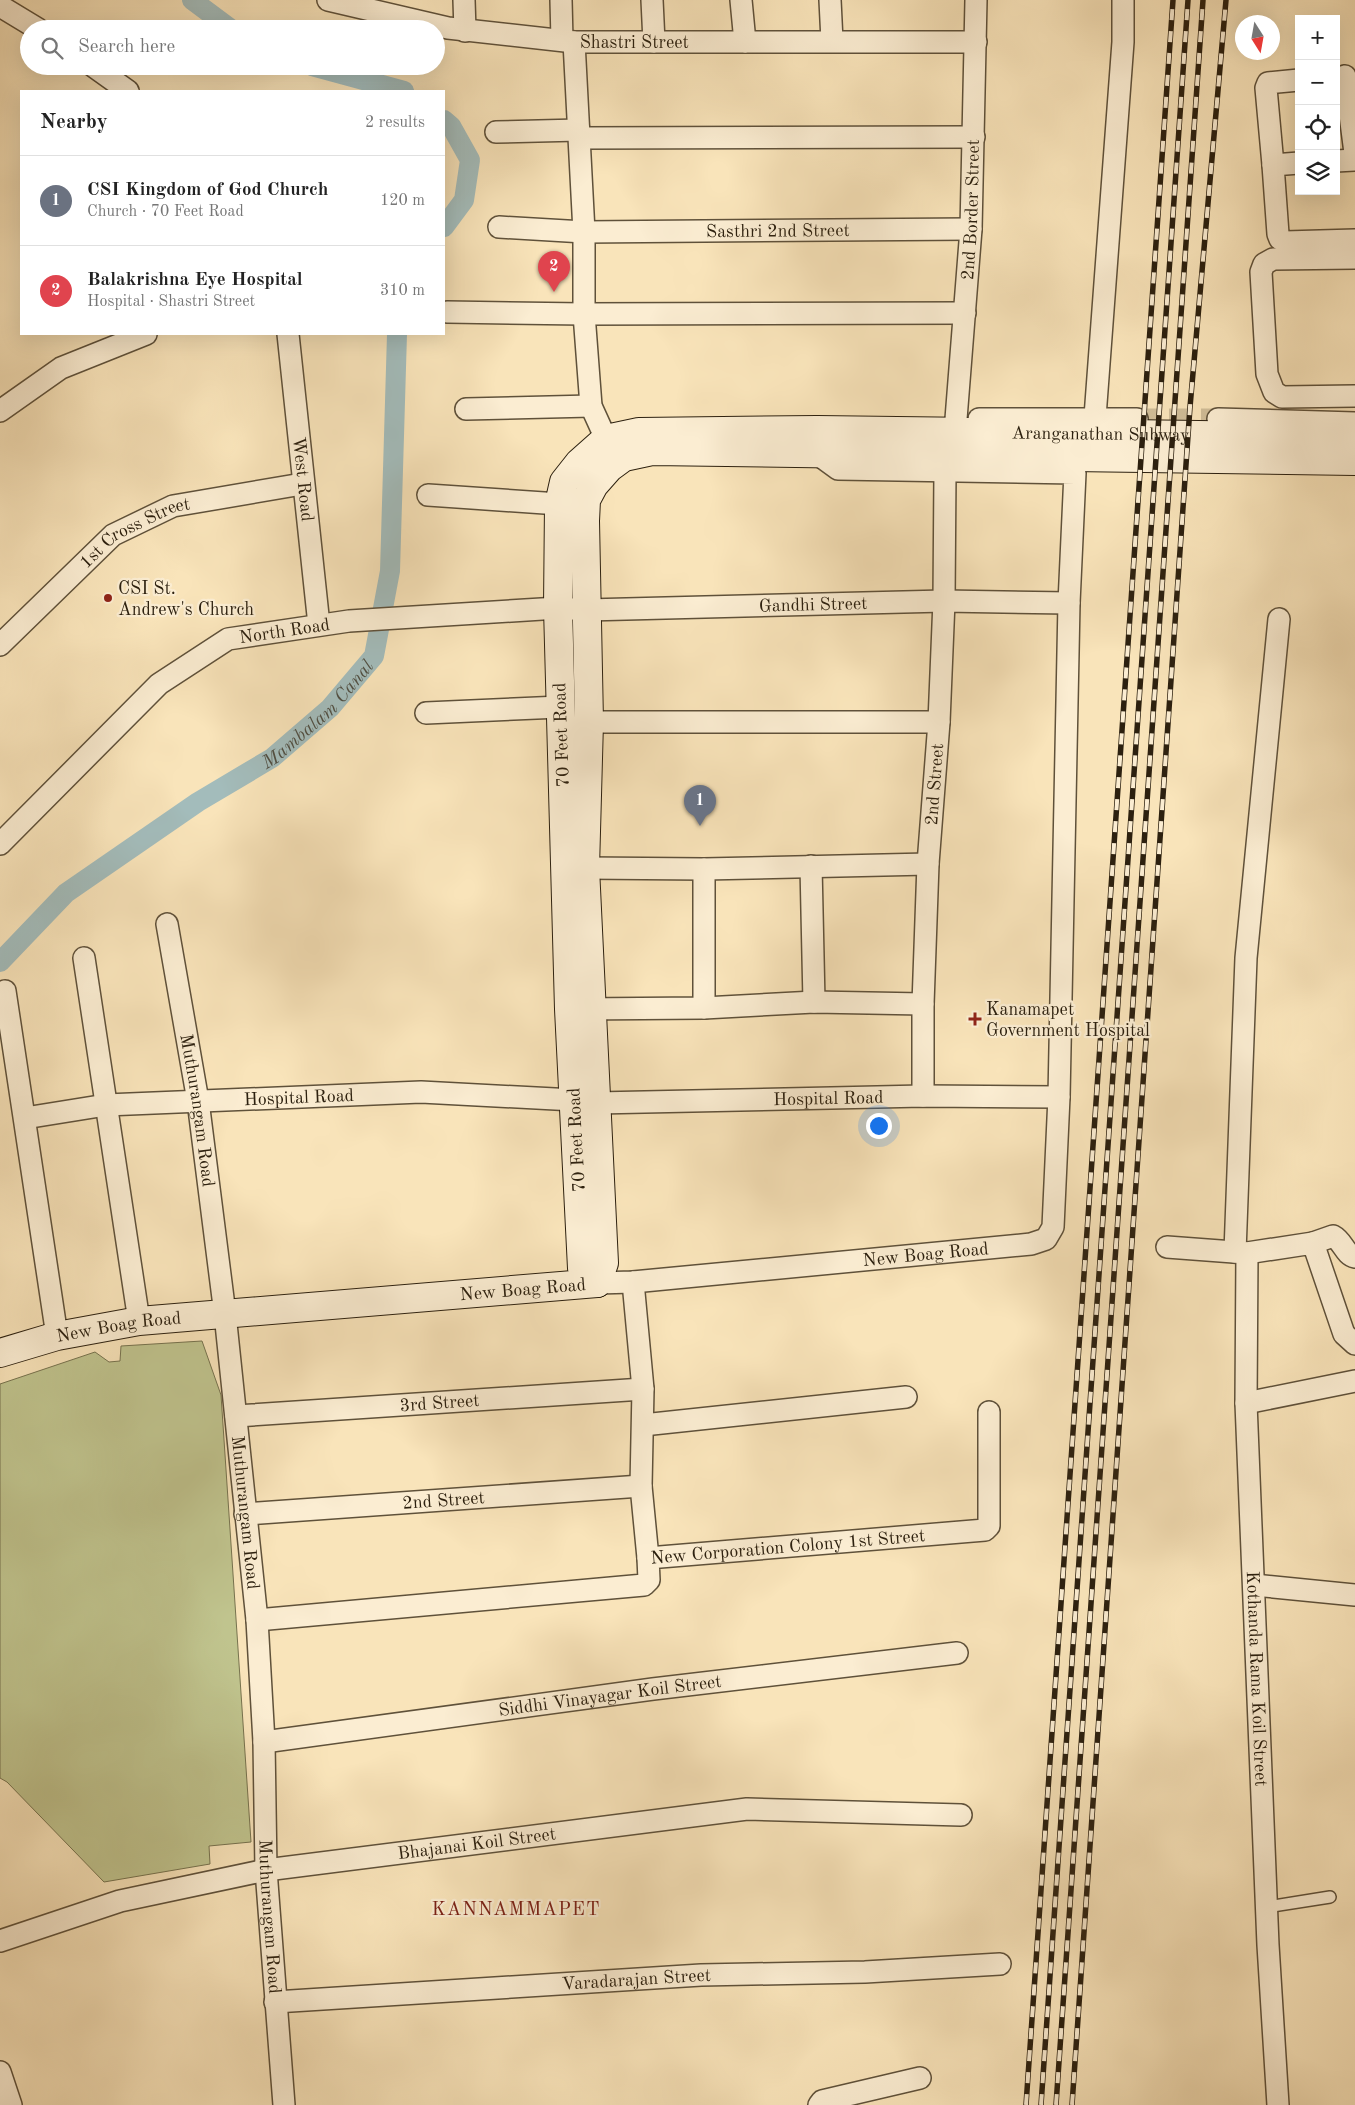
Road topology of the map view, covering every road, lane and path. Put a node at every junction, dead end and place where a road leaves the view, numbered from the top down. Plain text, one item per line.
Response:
1 (328, 0) edge
2 (464, 0) edge
3 (561, 0) edge
4 (652, 0) edge
5 (741, 0) edge
6 (830, 0) edge
7 (976, 0) edge
8 (1124, 0) edge
9 (0, 6) edge
10 (23, 20) edge
11 (419, 20) edge
12 (445, 26) edge
13 (464, 30) junction
14 (568, 41) junction
15 (832, 41) junction
16 (654, 42) junction
17 (745, 42) junction
18 (976, 42) junction
19 (106, 75) edge
20 (1345, 76) edge
21 (1295, 80) edge
22 (127, 90) edge
23 (496, 132) dead end
24 (580, 134) junction
25 (974, 137) junction
26 (1355, 153) edge
27 (1355, 160) edge
28 (1340, 161) edge
29 (1295, 163) edge
30 (1273, 165) junction
31 (499, 227) dead end
32 (971, 229) junction
33 (584, 232) junction
34 (1355, 240) edge
35 (1355, 258) edge
36 (447, 312) dead end
37 (965, 313) junction
38 (584, 314) junction
39 (143, 335) edge
40 (288, 335) edge
41 (1355, 396) edge
42 (591, 406) junction
43 (466, 409) dead end
44 (0, 411) edge
45 (1096, 417) junction
46 (1137, 419) tunnel mouth
47 (1218, 419) tunnel mouth
48 (956, 420) junction
49 (1355, 423) edge
50 (846, 430) joint
51 (1355, 437) edge
52 (606, 439) junction
53 (816, 441) junction
54 (1355, 461) edge
55 (945, 472) junction
56 (302, 484) junction
57 (428, 495) dead end
58 (559, 504) junction
59 (944, 601) junction
60 (1069, 603) junction
61 (558, 608) junction
62 (587, 610) junction
63 (1279, 619) dead end
64 (319, 625) junction
65 (0, 645) edge
66 (560, 707) junction
67 (426, 713) dead end
68 (589, 722) junction
69 (938, 722) junction
70 (0, 844) edge
71 (928, 864) junction
72 (811, 866) junction
73 (585, 868) junction
74 (704, 869) junction
75 (167, 924) dead end
76 (84, 958) dead end
77 (5, 991) dead end
78 (814, 1002) junction
79 (923, 1004) junction
80 (581, 1008) junction
81 (704, 1008) junction
82 (923, 1096) junction
83 (1059, 1097) junction
84 (198, 1101) junction
85 (586, 1102) junction
86 (106, 1105) junction
87 (24, 1118) junction
88 (1313, 1243) junction
89 (1166, 1247) dead end
90 (1241, 1253) junction
91 (1355, 1257) edge
92 (632, 1282) junction
93 (596, 1283) junction
94 (225, 1314) junction
95 (139, 1321) junction
96 (57, 1336) junction
97 (1355, 1344) edge
98 (0, 1353) edge
99 (1355, 1381) edge
100 (643, 1388) junction
101 (906, 1397) dead end
102 (1246, 1403) junction
103 (989, 1412) dead end
104 (236, 1416) junction
105 (642, 1425) junction
106 (641, 1486) junction
107 (245, 1514) junction
108 (648, 1558) junction
109 (1254, 1585) junction
110 (1355, 1595) edge
111 (258, 1620) junction
112 (957, 1653) dead end
113 (264, 1742) junction
114 (961, 1815) dead end
115 (266, 1870) junction
116 (1330, 1897) dead end
117 (1267, 1907) junction
118 (0, 1941) edge
119 (1000, 1964) dead end
120 (276, 2002) junction
121 (0, 2072) edge
122 (920, 2078) dead end
123 (820, 2103) edge
124 (11, 2105) edge
125 (284, 2105) edge
126 (1278, 2105) edge

1 - 11 street
2 - 13 street
3 - 14 street
4 - 16 street
5 - 17 street
6 - 15 street
7 - 18 street, 2nd Border Street
8 - 45 street
9 - 10 street
12 - 13 street
13 - 14 street
14 - 16 street, Shastri Street
14 - 24 street, Shastri Street
15 - 17 street, Shastri Street
15 - 18 street, Shastri Street
16 - 17 street, Shastri Street
18 - 25 street, 2nd Border Street
19 - 22 street
20 - 26 street
21 - 30 street
23 - 24 street
24 - 25 street
24 - 33 street, Shastri Street
25 - 32 street, 2nd Border Street
27 - 28 street
29 - 30 street
30 - 34 street
31 - 33 street, Sasthri 2nd Street
32 - 33 street, Sasthri 2nd Street
32 - 37 street, 2nd Border Street
33 - 38 street, Shastri Street
35 - 41 street
36 - 38 street
37 - 38 street
37 - 48 street, 2nd Border Street
38 - 42 street, Shastri Street
39 - 44 street
40 - 56 street, West Road
42 - 43 street
42 - 52 street, Shastri Street
45 - 46 street
45 - 48 street
47 - 49 street
48 - 53 street
50 - 51 main road, Aranganathan Subway
50 - 53 main road, 70 Feet Road
52 - 53 main road, 70 Feet Road
52 - 58 main road, 70 Feet Road
53 - 54 main road
53 - 55 street
53 - 62 main road
55 - 59 street, 2nd Street
55 - 60 street
56 - 64 street, West Road
56 - 65 street, 1st Cross Street
57 - 58 street
58 - 61 main road, 70 Feet Road
59 - 60 street, Gandhi Street
59 - 62 street, Gandhi Street
59 - 69 street, 2nd Street
60 - 83 street
61 - 62 street, Gandhi Street
61 - 64 street, North Road
61 - 66 main road, 70 Feet Road
62 - 68 main road
63 - 90 street, Kothanda Rama Koil Street
64 - 70 street, North Road
66 - 67 street
66 - 80 main road, 70 Feet Road
68 - 69 street
68 - 73 main road
69 - 71 street, 2nd Street
71 - 72 street
71 - 79 street, 2nd Street
72 - 74 street
72 - 78 street
73 - 74 street
73 - 80 main road
74 - 81 street
75 - 84 street, Muthurangam Road
76 - 86 street
77 - 87 street
78 - 79 street
78 - 81 street
79 - 82 street, 2nd Street
80 - 81 street
80 - 85 main road, 70 Feet Road
82 - 83 street, Hospital Road
82 - 85 street, Hospital Road
83 - 92 street, New Boag Road
84 - 85 street, Hospital Road
84 - 86 street, Hospital Road
84 - 94 street, Muthurangam Road
85 - 93 main road, 70 Feet Road
86 - 87 street, Hospital Road
86 - 95 street
87 - 96 street
88 - 90 street
88 - 91 street
88 - 97 street
89 - 90 street
90 - 102 street, Kothanda Rama Koil Street
92 - 93 street, New Boag Road
92 - 100 street
93 - 94 main road, New Boag Road
94 - 95 main road, New Boag Road
94 - 104 street, Muthurangam Road
95 - 96 main road, New Boag Road
96 - 98 main road, New Boag Road
99 - 102 street
100 - 104 street, 3rd Street
100 - 105 street
101 - 105 street
102 - 109 street, Kothanda Rama Koil Street
103 - 108 street, New Corporation Colony 1st Street
104 - 107 street, Muthurangam Road
105 - 106 street
106 - 107 street, 2nd Street
106 - 108 street
107 - 111 street, Muthurangam Road
108 - 111 street, New Corporation Colony 1st Street
109 - 110 street
109 - 117 street, Kothanda Rama Koil Street
111 - 113 street, Muthurangam Road
112 - 113 street, Siddhi Vinayagar Koil Street
113 - 115 street, Muthurangam Road
114 - 115 street, Bhajanai Koil Street
115 - 118 street, Bhajanai Koil Street
115 - 120 street, Muthurangam Road
116 - 117 lane
117 - 126 street, Kothanda Rama Koil Street
119 - 120 street, Varadarajan Street
120 - 125 street, Muthurangam Road
121 - 124 street
122 - 123 street

